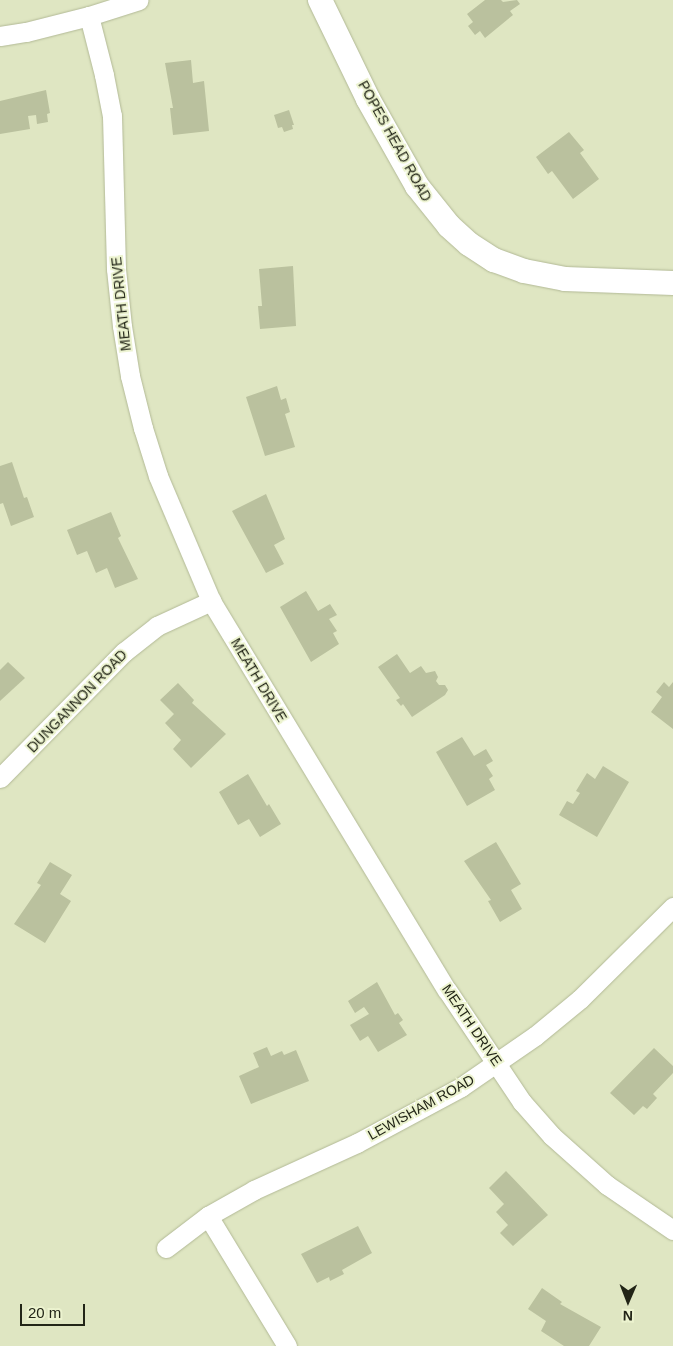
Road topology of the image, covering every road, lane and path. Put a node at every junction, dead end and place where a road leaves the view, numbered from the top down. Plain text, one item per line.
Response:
1 (139, 0) edge
2 (320, 0) edge
3 (89, 16) junction
4 (0, 36) edge
5 (673, 282) edge
6 (211, 601) junction
7 (0, 778) edge
8 (673, 907) edge
9 (497, 1062) junction
10 (208, 1216) junction
11 (673, 1230) edge
12 (166, 1248) dead end
13 (287, 1346) edge

1 - 3 street
2 - 5 street, POPES HEAD ROAD
3 - 4 street
3 - 6 street, MEATH DRIVE
6 - 7 street, DUNGANNON ROAD
6 - 9 street, MEATH DRIVE
8 - 9 street, LEWISHAM ROAD
9 - 10 street, LEWISHAM ROAD
9 - 11 street, MEATH DRIVE
10 - 12 street, LEWISHAM ROAD
10 - 13 street

